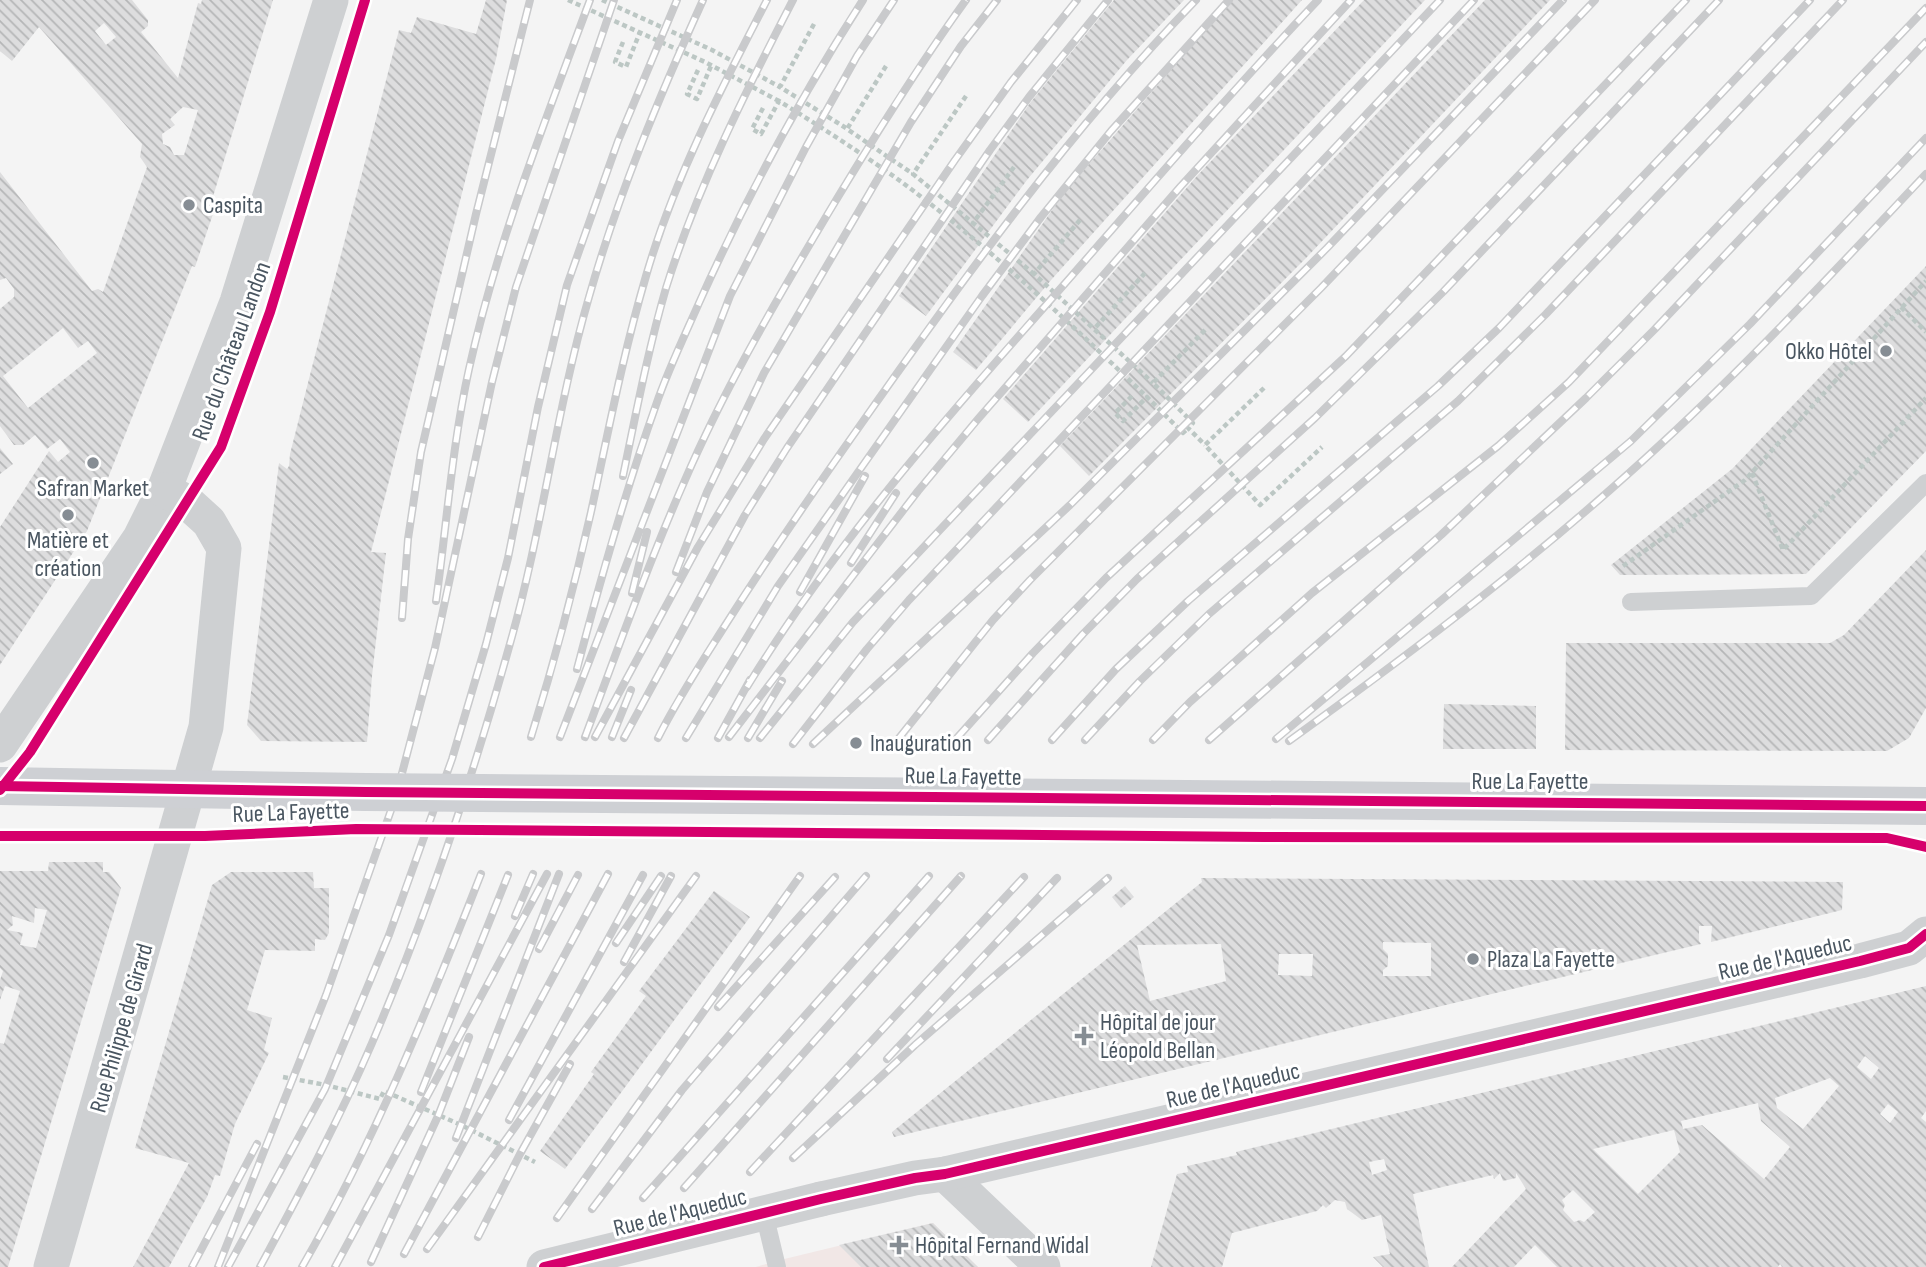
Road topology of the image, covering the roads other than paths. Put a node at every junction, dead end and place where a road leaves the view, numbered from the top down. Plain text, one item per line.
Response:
1 (331, 0) edge
2 (1926, 483) edge
3 (164, 490) junction
4 (1631, 602) dead end
5 (0, 745) edge
6 (0, 786) edge
7 (190, 789) junction
8 (1926, 806) edge
9 (1926, 933) edge
10 (945, 1174) junction
11 (764, 1213) junction
12 (51, 1267) edge
13 (544, 1267) edge
14 (777, 1267) edge
15 (1043, 1267) edge

1 - 3 street, Rue du Château Landon
2 - 4 lane
3 - 5 street, Rue du Château Landon
3 - 7 street
6 - 7 main road, Rue La Fayette
7 - 8 main road, Rue La Fayette, bridge
7 - 12 street, Rue Philippe de Girard
9 - 10 street, Rue de l'Aqueduc
10 - 11 street, Rue de l'Aqueduc, bridge
10 - 15 street
11 - 13 street, Rue de l'Aqueduc, bridge
11 - 14 lane

